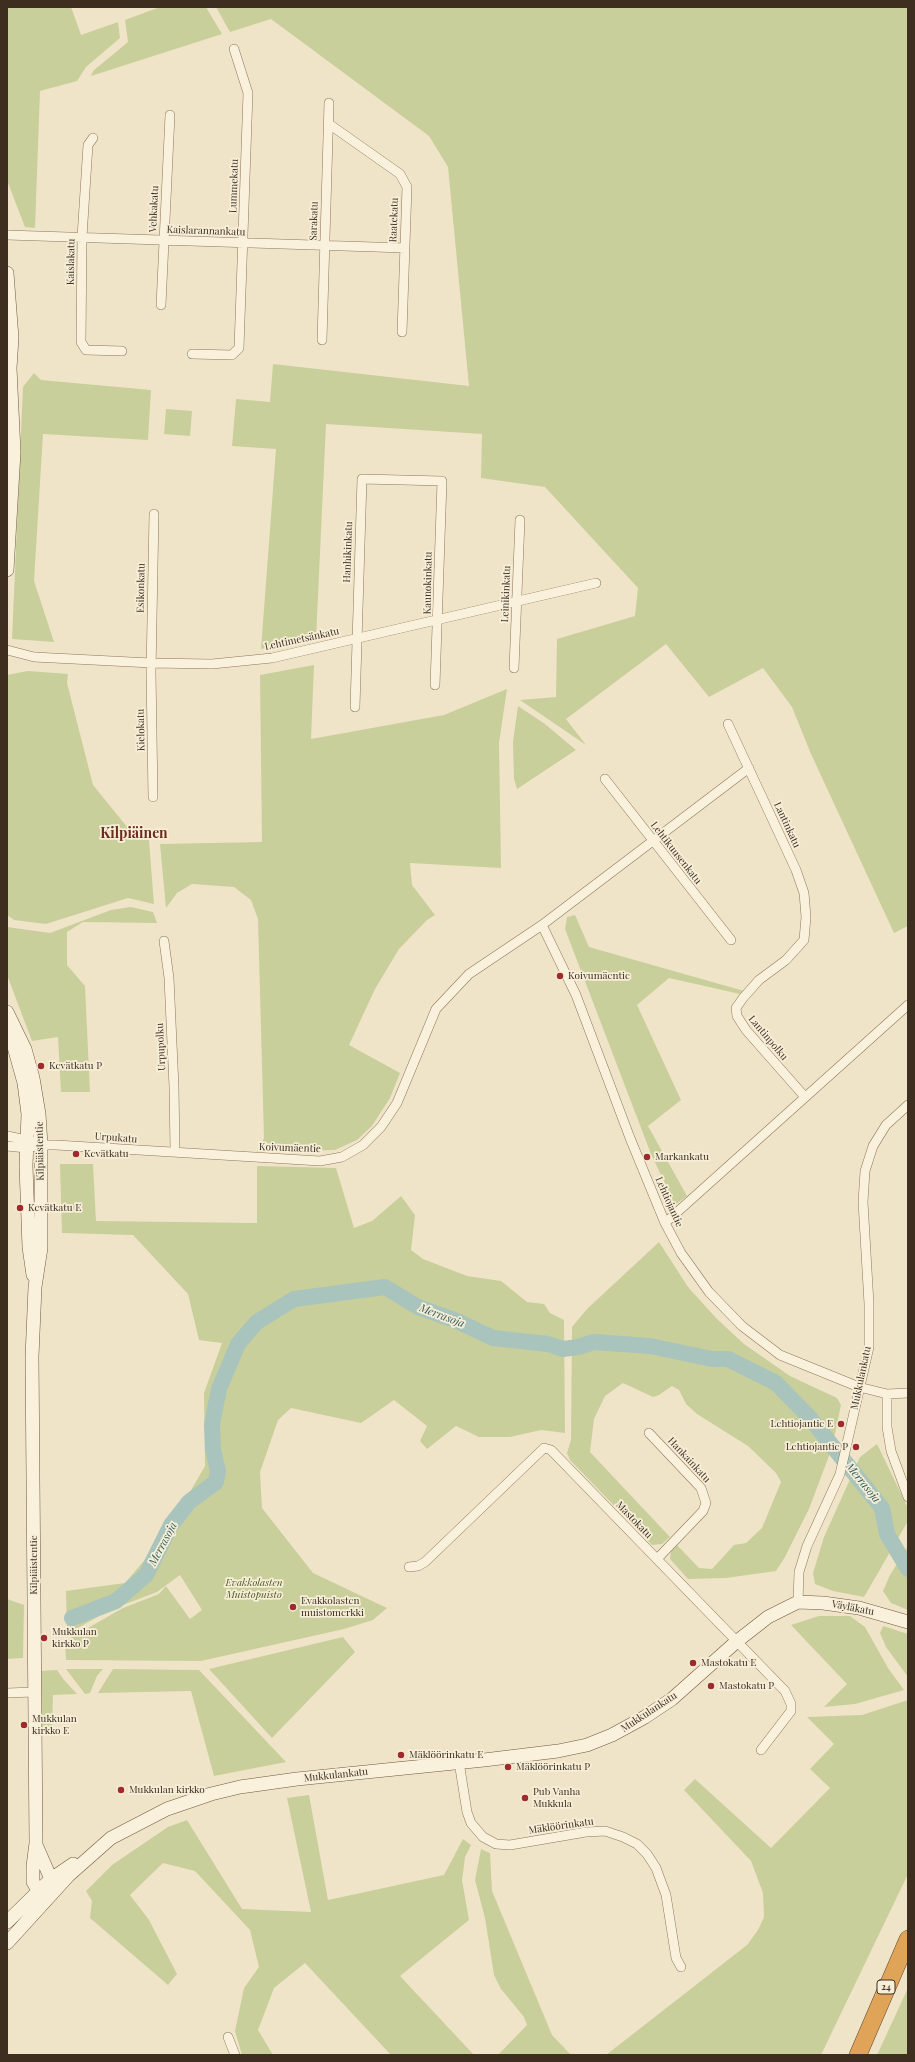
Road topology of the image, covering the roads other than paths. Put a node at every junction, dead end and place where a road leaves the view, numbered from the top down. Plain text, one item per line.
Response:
1 (234, 49) dead end
2 (329, 104) dead end
3 (170, 115) dead end
4 (328, 124) junction
5 (93, 138) dead end
6 (7, 235) edge
7 (82, 237) junction
8 (163, 240) junction
9 (243, 243) junction
10 (325, 246) junction
11 (404, 248) junction
12 (7, 273) edge
13 (161, 305) dead end
14 (402, 332) dead end
15 (322, 340) dead end
16 (122, 351) dead end
17 (192, 354) dead end
18 (8, 363) edge
19 (442, 481) joint
20 (11, 513) junction
21 (154, 514) dead end
22 (520, 520) dead end
23 (7, 528) edge
24 (7, 570) edge
25 (596, 583) dead end
26 (518, 601) junction
27 (438, 619) junction
28 (356, 638) junction
29 (7, 650) edge
30 (151, 663) junction
31 (514, 668) dead end
32 (435, 685) dead end
33 (355, 707) dead end
34 (728, 724) dead end
35 (749, 768) junction
36 (605, 779) dead end
37 (153, 798) dead end
38 (653, 841) junction
39 (542, 925) junction
40 (731, 940) dead end
41 (804, 940) joint
42 (164, 941) dead end
43 (908, 1006) edge
44 (8, 1017) edge
45 (805, 1097) junction
46 (908, 1105) edge
47 (7, 1136) edge
48 (26, 1143) junction
49 (41, 1145) junction
50 (7, 1146) edge
51 (175, 1152) junction
52 (190, 1153) joint
53 (665, 1223) junction
54 (34, 1287) junction
55 (860, 1386) junction
56 (908, 1393) edge
57 (887, 1394) junction
58 (648, 1433) dead end
59 (908, 1497) edge
60 (657, 1559) junction
61 (409, 1567) dead end
62 (798, 1602) junction
63 (908, 1622) edge
64 (736, 1642) junction
65 (34, 1692) junction
66 (7, 1693) edge
67 (761, 1750) dead end
68 (459, 1762) junction
69 (36, 1843) junction
70 (89, 1856) junction
71 (51, 1879) junction
72 (45, 1894) junction
73 (7, 1922) edge
74 (908, 1939) edge
75 (7, 1943) edge
76 (908, 1960) edge
77 (681, 1967) dead end
78 (866, 2036) junction
79 (228, 2037) dead end
80 (235, 2055) edge
81 (858, 2055) edge

1 - 9 street, Lummekatu
2 - 4 street, Sarakatu
3 - 8 street, Vehkakatu
4 - 10 street, Sarakatu
4 - 11 street, Raatekatu
5 - 7 street, Kaislakatu
6 - 7 street, Kaislarannankatu
7 - 8 street, Kaislarannankatu
7 - 16 street, Kaislakatu
8 - 9 street, Kaislarannankatu
8 - 13 street, Vehkakatu
9 - 10 street, Kaislarannankatu
9 - 17 street, Lummekatu
10 - 11 street, Kaislarannankatu
10 - 15 street, Sarakatu
11 - 14 street, Raatekatu
12 - 18 street
18 - 20 street
19 - 27 street, Kaunokinkatu
19 - 28 street, Hanhikinkatu
20 - 23 street
20 - 24 street
21 - 30 street, Esikonkatu
22 - 26 street, Leinikinkatu
25 - 26 street, Lehtimetsänkatu
26 - 27 street, Lehtimetsänkatu
26 - 31 street, Leinikinkatu
27 - 28 street, Lehtimetsänkatu
27 - 32 street, Kaunokinkatu
28 - 30 street, Lehtimetsänkatu
28 - 33 street, Hanhikinkatu
29 - 30 street, Lehtimetsänkatu
30 - 37 street, Kielokatu
34 - 35 street, Lantinkatu
35 - 38 street, Koivumäentie
35 - 41 street, Lantinkatu
36 - 38 street, Lehtikuusenkatu
38 - 39 street, Koivumäentie
38 - 40 street, Lehtikuusenkatu
39 - 52 street, Koivumäentie
39 - 53 street, Lehtiojantie
41 - 45 street, Lantinpolku
42 - 51 street, Urpupolku
43 - 45 street
44 - 48 street, Kilpiäistentie
44 - 49 street, Kilpiäistentie
45 - 53 street
46 - 55 street, Mukkulankatu
47 - 48 street
48 - 49 street
48 - 50 street
48 - 54 street, Kilpiäistentie
49 - 51 street, Urpukatu
49 - 54 street, Kilpiäistentie
51 - 52 street, Urpukatu
53 - 55 street, Lehtiojantie
54 - 65 street, Kilpiäistentie
55 - 57 street, Lehtiojantie
55 - 62 street, Mukkulankatu
56 - 57 street, Lehtiojantie
57 - 59 street
58 - 60 street, Hankainkatu
60 - 61 street, Mastokatu
60 - 64 street, Mastokatu
62 - 63 street, Väyläkatu
62 - 64 street, Mukkulankatu
64 - 67 street, Mastokatu
64 - 68 street, Mukkulankatu
65 - 66 street
65 - 69 street, Kilpiäistentie
68 - 70 street, Mukkulankatu
68 - 77 street, Mäklöörinkatu
69 - 71 street, Kilpiäistentie
69 - 72 street, Kilpiäistentie
70 - 71 street, Mukkulankatu
70 - 72 street, Mukkulankatu
71 - 72 street, Mukkulankatu
72 - 73 street, Mukkulankatu
72 - 75 street, Mukkulankatu
74 - 78 highway, 24
76 - 78 highway, 24
78 - 81 highway, 24
79 - 80 street

